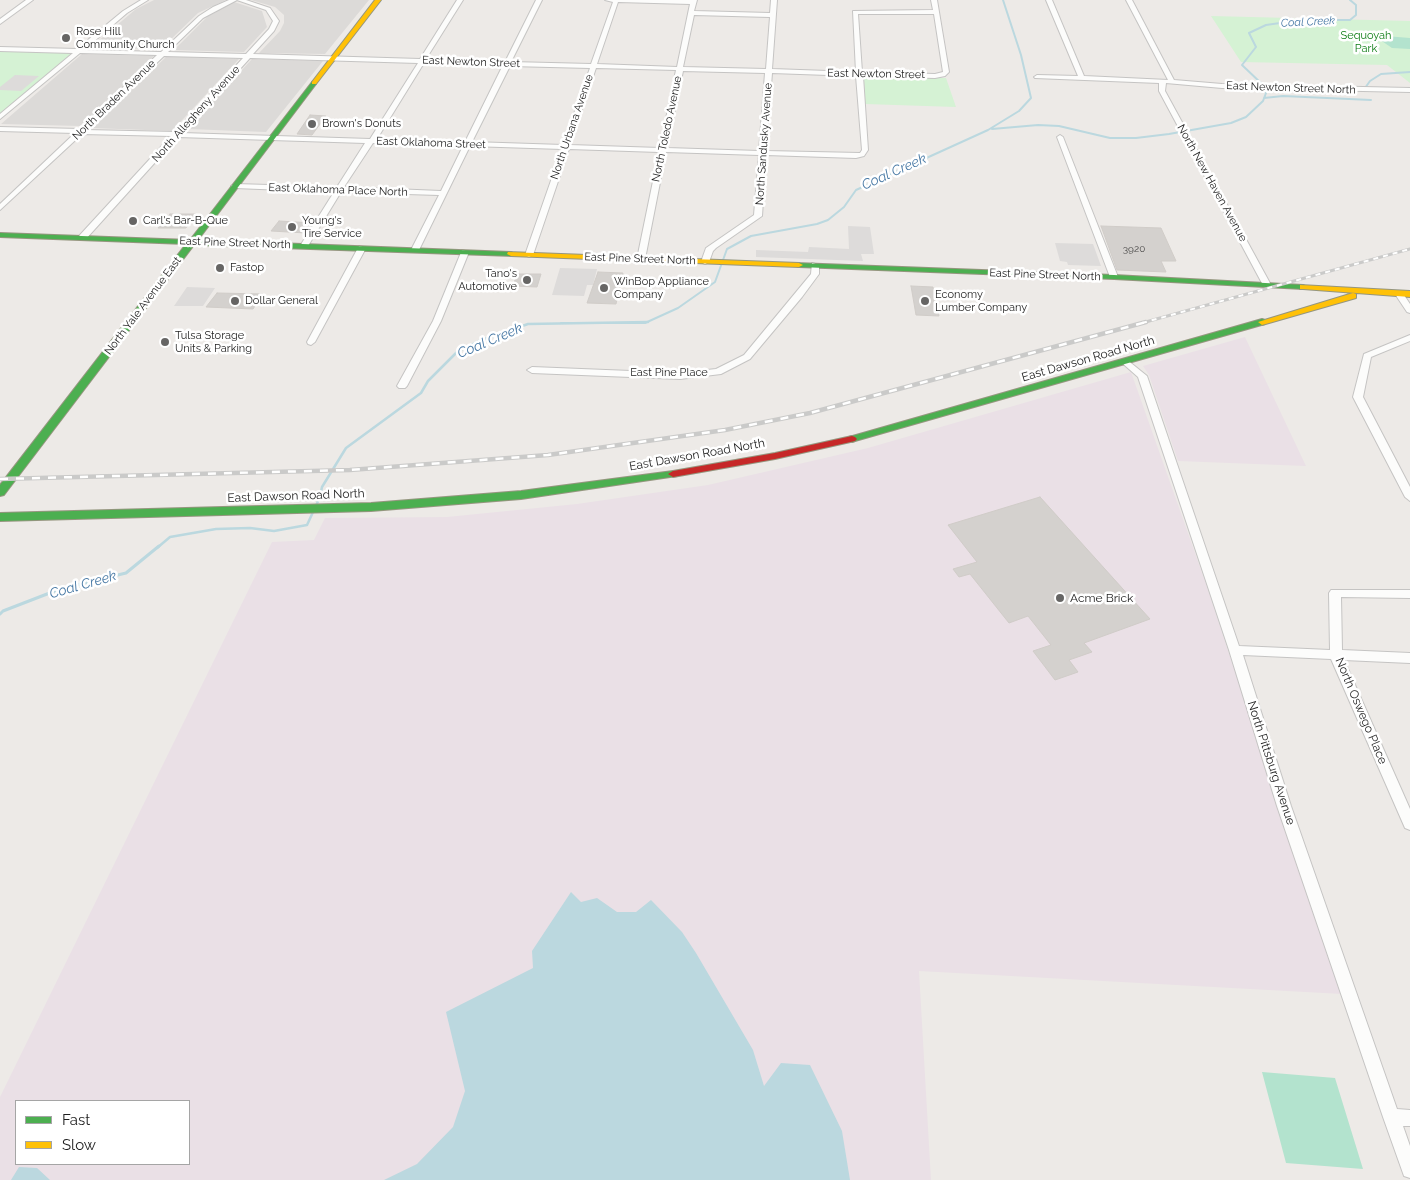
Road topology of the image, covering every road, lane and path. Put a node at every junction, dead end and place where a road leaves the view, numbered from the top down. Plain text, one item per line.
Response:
1 (30, 0) edge
2 (145, 0) edge
3 (234, 0) edge
4 (240, 0) edge
5 (378, 0) edge
6 (460, 0) edge
7 (539, 0) edge
8 (608, 0) edge
9 (616, 0) edge
10 (774, 0) edge
11 (934, 0) edge
12 (1049, 0) edge
13 (1129, 0) edge
14 (694, 1) edge
15 (936, 12) junction
16 (692, 13) junction
17 (773, 15) junction
18 (0, 22) edge
19 (0, 49) edge
20 (79, 50) junction
21 (163, 53) junction
22 (249, 56) junction
23 (334, 58) junction
24 (423, 60) junction
25 (508, 63) junction
26 (594, 65) junction
27 (680, 68) junction
28 (770, 71) junction
29 (860, 74) junction
30 (1036, 78) dead end
31 (1082, 78) junction
32 (1163, 82) junction
33 (1172, 83) junction
34 (1410, 90) edge
35 (0, 117) edge
36 (0, 129) edge
37 (81, 132) junction
38 (176, 135) junction
39 (1060, 137) dead end
40 (272, 138) junction
41 (371, 141) junction
42 (467, 144) junction
43 (566, 148) junction
44 (662, 151) junction
45 (763, 154) junction
46 (235, 186) junction
47 (339, 190) junction
48 (442, 193) junction
49 (0, 208) edge
50 (0, 234) edge
51 (82, 238) junction
52 (192, 242) junction
53 (304, 246) junction
54 (362, 248) junction
55 (415, 250) junction
56 (465, 252) junction
57 (529, 255) junction
58 (641, 259) junction
59 (708, 262) junction
60 (814, 265) junction
61 (1114, 278) junction
62 (1267, 284) junction
63 (1280, 285) junction
64 (1375, 286) junction
65 (1410, 287) edge
66 (1362, 292) junction
67 (1404, 294) edge
68 (1410, 310) edge
69 (1410, 338) edge
70 (311, 342) dead end
71 (1126, 362) junction
72 (532, 370) dead end
73 (402, 386) dead end
74 (0, 492) edge
75 (1410, 497) edge
76 (0, 517) edge
77 (1410, 594) edge
78 (1235, 650) junction
79 (1336, 656) junction
80 (1410, 658) edge
81 (1410, 824) edge
82 (1391, 1116) junction
83 (1410, 1118) edge
84 (1410, 1170) edge

1 - 18 street
2 - 20 street
3 - 21 street, North Braden Avenue
4 - 22 street, North Allegheny Avenue
5 - 23 main road, North Yale Avenue East
6 - 24 street
7 - 25 street
8 - 9 street
9 - 14 street
9 - 26 street, North Urbana Avenue
10 - 17 street, North Sandusky Avenue
11 - 15 street
12 - 31 street
13 - 33 street
14 - 16 street, North Toledo Avenue
15 - 29 street
15 - 29 street, East Newton Street
16 - 17 street
16 - 27 street, North Toledo Avenue
17 - 28 street, North Sandusky Avenue
19 - 20 street, East Newton Street
20 - 21 street, East Newton Street
20 - 35 street
21 - 22 street, East Newton Street
21 - 37 street, North Braden Avenue
22 - 23 street, East Newton Street
22 - 38 street, North Allegheny Avenue
23 - 24 street, East Newton Street
23 - 40 main road, North Yale Avenue East
24 - 25 street, East Newton Street
24 - 41 street
25 - 26 street, East Newton Street
25 - 42 street
26 - 27 street, East Newton Street
26 - 43 street, North Urbana Avenue
27 - 28 street, East Newton Street
27 - 44 street, North Toledo Avenue
28 - 29 street, East Newton Street
28 - 45 street, North Sandusky Avenue
29 - 45 street, East Oklahoma Street
30 - 31 street
31 - 32 street
32 - 33 street
32 - 62 street, North New Haven Avenue
33 - 34 street, East Newton Street North
36 - 37 street, East Oklahoma Street
37 - 38 street, East Oklahoma Street
37 - 49 street, North Braden Avenue
38 - 40 street, East Oklahoma Street
38 - 51 street, North Allegheny Avenue
39 - 61 street
40 - 41 street, East Oklahoma Street
40 - 46 main road, North Yale Avenue East
41 - 42 street, East Oklahoma Street
41 - 47 street
42 - 43 street, East Oklahoma Street
42 - 48 street
43 - 44 street, East Oklahoma Street
43 - 57 street, North Urbana Avenue
44 - 45 street, East Oklahoma Street
44 - 58 street, North Toledo Avenue
45 - 59 street, North Sandusky Avenue
46 - 47 street, East Oklahoma Place North
46 - 52 main road, North Yale Avenue East
47 - 48 street, East Oklahoma Place North
47 - 53 street
48 - 55 street
50 - 51 main road, East Pine Street North
51 - 52 main road, East Pine Street North
52 - 53 main road, East Pine Street North
52 - 74 main road, North Yale Avenue East
53 - 54 main road, East Pine Street North
54 - 55 main road, East Pine Street North
54 - 70 street
55 - 56 main road, East Pine Street North
56 - 57 main road, East Pine Street North
56 - 73 street
57 - 58 main road, East Pine Street North
58 - 59 main road, East Pine Street North
59 - 60 main road, East Pine Street North
60 - 61 main road, East Pine Street North
60 - 72 street, East Pine Place
61 - 62 main road, East Pine Street North
62 - 63 main road, East Pine Street North
63 - 64 main road, East Pine Street North
63 - 66 main road, East Pine Street North
64 - 65 main road, East Pine Street North
64 - 66 main road, East Dawson Road North
66 - 67 main road, East Pine Street North
66 - 71 main road, East Dawson Road North
67 - 68 street
69 - 75 street
71 - 76 main road, East Dawson Road North
71 - 78 street, North Pittsburg Avenue
77 - 79 street, North Oswego Place
78 - 79 street
78 - 82 street, North Pittsburg Avenue
79 - 80 street
79 - 81 street, North Oswego Place
82 - 83 street
82 - 84 street, North Pittsburg Avenue

